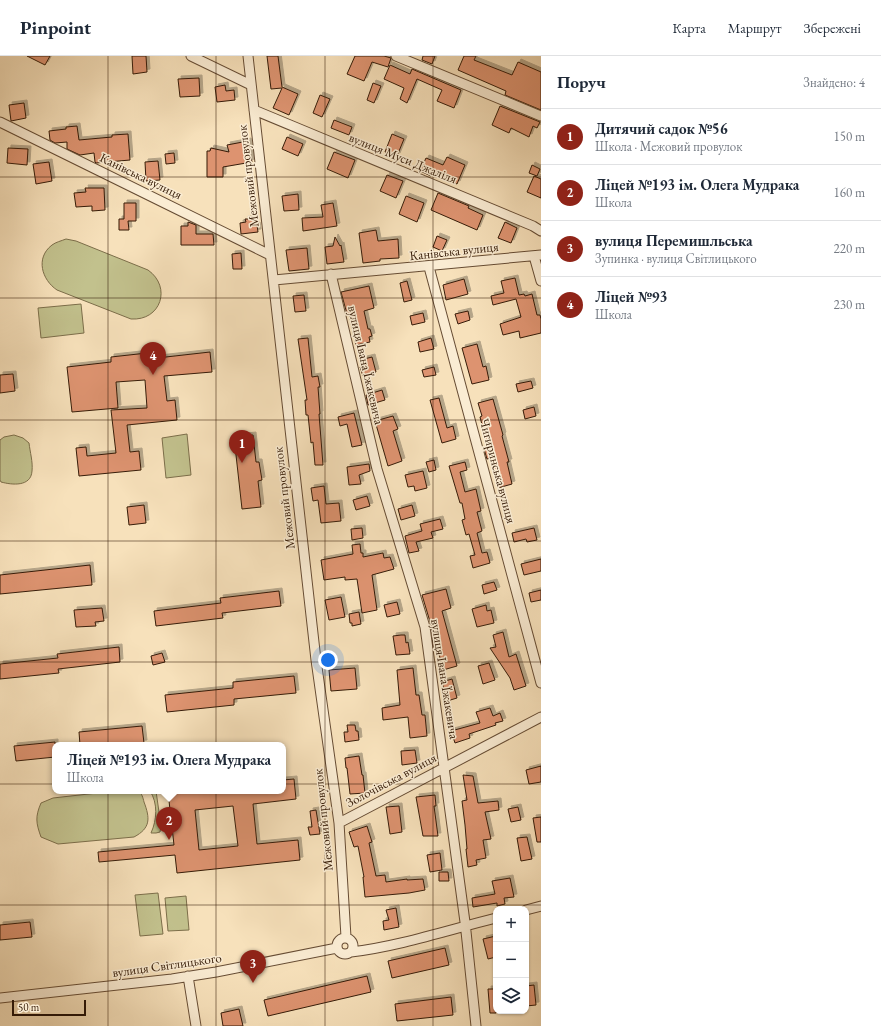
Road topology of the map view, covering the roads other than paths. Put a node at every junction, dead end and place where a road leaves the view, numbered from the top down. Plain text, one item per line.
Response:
1 (191, 56) edge
2 (248, 56) edge
3 (396, 56) edge
4 (251, 85) junction
5 (254, 110) junction
6 (541, 116) edge
7 (0, 122) edge
8 (541, 230) edge
9 (270, 255) junction
10 (537, 256) edge
11 (430, 267) junction
12 (331, 274) junction
13 (274, 280) junction
14 (541, 281) edge
15 (541, 683) edge
16 (541, 718) edge
17 (445, 767) junction
18 (339, 822) junction
19 (541, 906) edge
20 (529, 909) edge
21 (493, 919) edge
22 (466, 925) junction
23 (346, 937) junction
24 (337, 948) junction
25 (351, 952) junction
26 (188, 976) junction
27 (0, 998) edge
28 (196, 1026) edge
29 (476, 1026) edge

1 - 4 street
2 - 4 street, Межовий провулок
3 - 6 street
4 - 5 street, Межовий провулок
5 - 8 street, вулиця Муси Джаліля
5 - 9 street, Межовий провулок
7 - 9 street, Канівська вулиця
9 - 13 street, Межовий провулок
10 - 11 street, Канівська вулиця
10 - 14 street
11 - 12 street, Канівська вулиця
11 - 15 street, Чигиринська вулиця
12 - 13 street, Канівська вулиця
12 - 17 street, вулиця Івана Їжакевича
13 - 18 street, Межовий провулок
16 - 17 street, Золочівська вулиця
17 - 18 street, Золочівська вулиця
17 - 22 street, вулиця Івана Їжакевича
18 - 23 street, Межовий провулок
19 - 20 street
21 - 22 street
22 - 25 street
22 - 29 street, вулиця Івана Їжакевича
23 - 24 street
23 - 25 street
24 - 25 street
24 - 26 street, вулиця Світлицького
26 - 27 street, вулиця Світлицького
26 - 28 street

